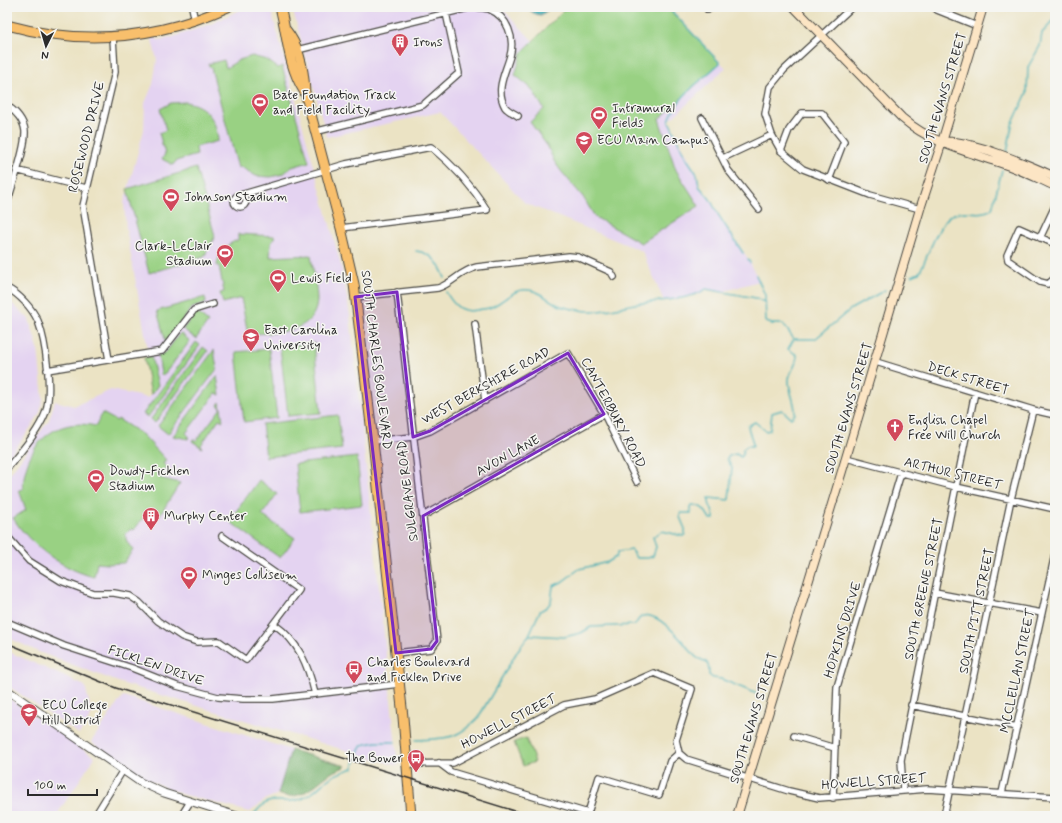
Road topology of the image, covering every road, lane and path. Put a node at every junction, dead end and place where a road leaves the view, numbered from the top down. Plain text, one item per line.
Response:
1 (192, 7) edge
2 (228, 7) edge
3 (472, 7) edge
4 (477, 7) edge
5 (715, 7) edge
6 (794, 7) edge
7 (852, 7) edge
8 (934, 7) edge
9 (983, 7) edge
10 (281, 8) edge
11 (707, 9) dead end
12 (446, 13) junction
13 (195, 21) junction
14 (7, 25) edge
15 (977, 26) junction
16 (286, 30) junction
17 (821, 36) junction
18 (113, 38) junction
19 (297, 50) junction
20 (305, 92) junction
21 (7, 106) edge
22 (518, 116) dead end
23 (702, 118) dead end
24 (314, 132) junction
25 (772, 135) junction
26 (942, 142) junction
27 (781, 151) junction
28 (723, 158) junction
29 (16, 170) junction
30 (325, 170) junction
31 (1055, 177) edge
32 (829, 180) junction
33 (1055, 186) edge
34 (86, 188) junction
35 (254, 192) junction
36 (240, 195) junction
37 (246, 201) junction
38 (7, 204) edge
39 (1055, 206) edge
40 (759, 208) dead end
41 (920, 209) junction
42 (341, 228) junction
43 (1040, 238) junction
44 (1055, 244) edge
45 (614, 277) dead end
46 (1055, 278) edge
47 (7, 288) edge
48 (397, 292) junction
49 (355, 297) junction
50 (213, 304) dead end
51 (475, 324) dead end
52 (568, 354) joint
53 (109, 360) junction
54 (876, 362) junction
55 (47, 370) junction
56 (975, 392) junction
57 (485, 401) junction
58 (1033, 410) junction
59 (604, 414) junction
60 (1055, 415) edge
61 (413, 437) junction
62 (373, 441) junction
63 (846, 458) junction
64 (7, 469) edge
65 (901, 473) junction
66 (637, 482) dead end
67 (956, 488) junction
68 (1011, 499) junction
69 (1055, 509) edge
70 (423, 516) junction
71 (7, 536) edge
72 (222, 536) dead end
73 (1055, 554) edge
74 (934, 593) junction
75 (989, 603) junction
76 (1042, 613) junction
77 (7, 622) edge
78 (274, 624) junction
79 (396, 653) junction
80 (399, 684) junction
81 (7, 690) edge
82 (315, 694) junction
83 (911, 705) junction
84 (966, 717) junction
85 (1017, 728) junction
86 (794, 736) dead end
87 (835, 748) junction
88 (679, 753) junction
89 (453, 763) junction
90 (408, 764) junction
91 (439, 764) junction
92 (123, 770) junction
93 (456, 773) junction
94 (748, 779) junction
95 (903, 790) junction
96 (951, 790) junction
97 (1002, 793) junction
98 (1055, 797) edge
99 (832, 798) junction
100 (190, 802) junction
101 (95, 816) edge
102 (181, 816) edge
103 (237, 816) edge
104 (411, 816) edge
105 (737, 816) edge
106 (944, 816) edge

1 - 13 street
2 - 13 main road
3 - 12 street
4 - 22 street
5 - 11 street
6 - 17 main road
7 - 17 street
8 - 15 street
9 - 15 main road, SOUTH EVANS STREET
10 - 16 main road, SOUTH CHARLES BOULEVARD
12 - 19 street
12 - 24 street
13 - 18 main road
14 - 18 main road
15 - 26 main road, SOUTH EVANS STREET
16 - 19 main road, SOUTH CHARLES BOULEVARD
16 - 20 main road, SOUTH CHARLES BOULEVARD
17 - 25 street
17 - 26 main road
18 - 34 street, ROSEWOOD DRIVE
19 - 20 main road, SOUTH CHARLES BOULEVARD
20 - 24 main road, SOUTH CHARLES BOULEVARD
21 - 29 street
23 - 28 street
24 - 30 main road, SOUTH CHARLES BOULEVARD
25 - 27 street
25 - 28 street
26 - 31 main road
26 - 33 main road
26 - 41 main road, SOUTH EVANS STREET
27 - 32 street
27 - 32 street
28 - 40 street
29 - 34 street
29 - 38 street
30 - 35 street
30 - 42 main road, SOUTH CHARLES BOULEVARD
30 - 42 street
32 - 41 street
34 - 53 street, ROSEWOOD DRIVE
35 - 36 street
35 - 37 street
36 - 37 street
36 - 37 street
39 - 43 street
41 - 54 main road, SOUTH EVANS STREET
42 - 49 main road, SOUTH CHARLES BOULEVARD
43 - 44 street
43 - 46 street
45 - 48 street
47 - 55 street
48 - 49 street
48 - 61 street, SULGRAVE ROAD
49 - 62 main road, SOUTH CHARLES BOULEVARD
50 - 53 street
51 - 57 street
52 - 57 street, WEST BERKSHIRE ROAD
52 - 59 street, CANTERBURY ROAD
53 - 55 street
54 - 56 street, DECK STREET
54 - 63 main road, SOUTH EVANS STREET
55 - 64 street
56 - 58 street, DECK STREET
56 - 67 street, SOUTH GREENE STREET
57 - 61 street, WEST BERKSHIRE ROAD
58 - 60 street, DECK STREET
58 - 68 street, SOUTH PITT STREET
59 - 66 street, CANTERBURY ROAD
59 - 70 street, AVON LANE
61 - 62 street, WEST BERKSHIRE ROAD
61 - 70 street, SULGRAVE ROAD
62 - 79 main road, SOUTH CHARLES BOULEVARD
63 - 65 street, ARTHUR STREET
63 - 94 main road, SOUTH EVANS STREET
65 - 67 street, ARTHUR STREET
65 - 87 street, HOPKINS DRIVE
67 - 68 street, ARTHUR STREET
67 - 74 street, SOUTH GREENE STREET
68 - 69 street, ARTHUR STREET
68 - 75 street, SOUTH PITT STREET
70 - 79 street, SULGRAVE ROAD
71 - 78 street
72 - 78 street
73 - 76 street, MCCLELLAN STREET
74 - 75 street
74 - 83 street, SOUTH GREENE STREET
75 - 76 street
75 - 84 street, SOUTH PITT STREET
76 - 85 street, MCCLELLAN STREET
77 - 82 street, FICKLEN DRIVE
78 - 82 street
79 - 80 main road, SOUTH CHARLES BOULEVARD
80 - 82 street, FICKLEN DRIVE
80 - 90 main road, SOUTH CHARLES BOULEVARD
81 - 92 street
83 - 84 street
83 - 95 street, SOUTH GREENE STREET
84 - 85 street
84 - 96 street, SOUTH PITT STREET
85 - 97 street, MCCLELLAN STREET
86 - 87 street
87 - 99 street, HOPKINS DRIVE
88 - 89 street, HOWELL STREET
88 - 93 street, HOWELL STREET
88 - 94 street, HOWELL STREET
89 - 91 street, HOWELL STREET
89 - 93 street, HOWELL STREET
90 - 91 street, HOWELL STREET
90 - 104 main road, SOUTH CHARLES BOULEVARD
91 - 93 street, HOWELL STREET
92 - 100 street
92 - 101 street
94 - 99 street, HOWELL STREET
94 - 105 main road, SOUTH EVANS STREET
95 - 96 street, HOWELL STREET
95 - 99 street, HOWELL STREET
96 - 97 street, HOWELL STREET
96 - 106 street, SOUTH PITT STREET
97 - 98 street, HOWELL STREET
100 - 102 street
100 - 103 street

